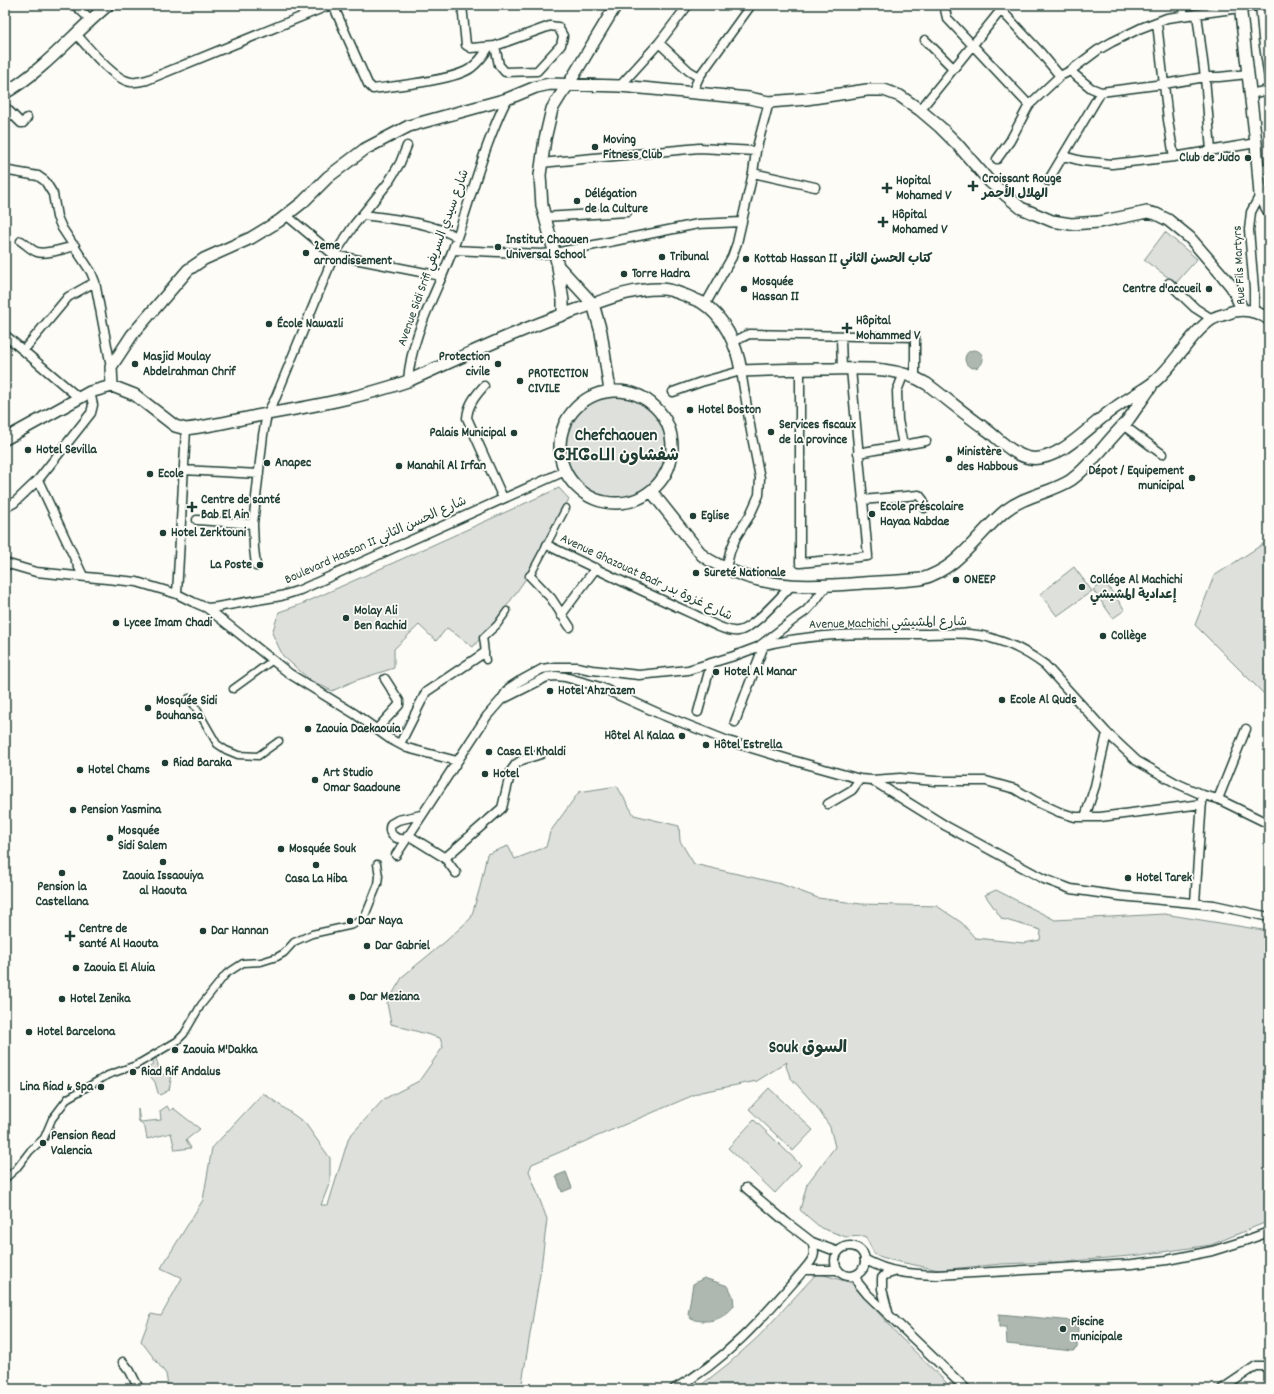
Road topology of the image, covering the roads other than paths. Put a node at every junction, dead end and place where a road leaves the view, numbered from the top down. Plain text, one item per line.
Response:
1 (75, 5) edge
2 (108, 5) edge
3 (331, 5) edge
4 (462, 5) edge
5 (616, 5) edge
6 (688, 5) edge
7 (751, 5) edge
8 (944, 5) edge
9 (1184, 5) edge
10 (1261, 5) edge
11 (1240, 6) edge
12 (1197, 14) junction
13 (1183, 16) junction
14 (91, 20) junction
15 (1157, 22) junction
16 (76, 34) junction
17 (925, 40) dead end
18 (659, 43) junction
19 (973, 44) junction
20 (492, 46) junction
21 (953, 68) junction
22 (1070, 71) junction
23 (1248, 74) junction
24 (1060, 76) junction
25 (1205, 76) junction
26 (699, 77) junction
27 (1269, 80) edge
28 (1164, 84) junction
29 (568, 85) junction
30 (620, 86) junction
31 (1269, 90) edge
32 (1101, 92) junction
33 (5, 93) edge
34 (692, 93) junction
35 (1250, 94) junction
36 (507, 99) junction
37 (769, 102) junction
38 (1029, 105) junction
39 (5, 107) edge
40 (920, 110) junction
41 (27, 118) dead end
42 (1256, 143) junction
43 (407, 146) dead end
44 (756, 151) junction
45 (1211, 151) junction
46 (1063, 156) junction
47 (1174, 157) junction
48 (997, 159) dead end
49 (541, 164) junction
50 (5, 169) edge
51 (1264, 169) edge
52 (753, 173) junction
53 (1048, 181) dead end
54 (815, 187) dead end
55 (1260, 195) junction
56 (1269, 211) edge
57 (627, 212) dead end
58 (286, 215) junction
59 (363, 215) junction
60 (544, 217) junction
61 (742, 222) junction
62 (457, 237) junction
63 (21, 240) dead end
64 (75, 246) junction
65 (453, 250) junction
66 (555, 253) junction
67 (334, 255) junction
68 (558, 266) junction
69 (441, 276) junction
70 (95, 282) junction
71 (1169, 283) dead end
72 (593, 304) junction
73 (705, 306) junction
74 (1242, 309) junction
75 (1254, 311) junction
76 (563, 314) junction
77 (1212, 319) junction
78 (1269, 319) edge
79 (5, 335) edge
80 (841, 336) junction
81 (733, 342) junction
82 (23, 351) junction
83 (111, 368) junction
84 (846, 369) junction
85 (800, 370) junction
86 (741, 371) junction
87 (904, 373) junction
88 (915, 376) junction
89 (408, 381) junction
90 (1154, 382) junction
91 (112, 386) junction
92 (484, 386) dead end
93 (610, 391) junction
94 (90, 392) junction
95 (673, 392) dead end
96 (79, 398) junction
97 (1115, 408) junction
98 (268, 414) junction
99 (1126, 421) junction
100 (186, 430) junction
101 (5, 439) edge
102 (926, 442) dead end
103 (903, 445) junction
104 (858, 453) junction
105 (1162, 454) dead end
106 (183, 470) junction
107 (565, 471) junction
108 (259, 474) junction
109 (38, 480) junction
110 (651, 491) junction
111 (503, 498) junction
112 (862, 500) junction
113 (5, 508) edge
114 (566, 508) dead end
115 (924, 508) dead end
116 (197, 520) dead end
117 (254, 524) junction
118 (547, 545) junction
119 (5, 563) edge
120 (256, 566) dead end
121 (596, 568) junction
122 (726, 568) junction
123 (83, 576) junction
124 (530, 576) joint
125 (827, 585) junction
126 (790, 586) junction
127 (177, 594) junction
128 (207, 608) junction
129 (507, 611) dead end
130 (562, 615) junction
131 (570, 627) dead end
132 (761, 646) junction
133 (485, 657) joint
134 (273, 660) junction
135 (712, 664) junction
136 (385, 679) dead end
137 (233, 689) dead end
138 (189, 698) dead end
139 (501, 700) junction
140 (698, 712) dead end
141 (735, 722) dead end
142 (377, 729) junction
143 (1246, 729) dead end
144 (1108, 733) junction
145 (279, 741) dead end
146 (400, 744) junction
147 (541, 754) dead end
148 (457, 761) junction
149 (860, 779) junction
150 (872, 780) junction
151 (1204, 795) junction
152 (1218, 799) junction
153 (828, 804) dead end
154 (1202, 804) junction
155 (421, 815) junction
156 (1085, 817) junction
157 (1269, 824) edge
158 (407, 837) junction
159 (396, 855) dead end
160 (445, 858) junction
161 (377, 864) dead end
162 (456, 873) dead end
163 (1195, 902) junction
164 (1269, 917) edge
165 (5, 1179) edge
166 (746, 1188) dead end
167 (1269, 1232) edge
168 (812, 1242) junction
169 (838, 1252) junction
170 (866, 1260) junction
171 (804, 1270) junction
172 (838, 1270) junction
173 (896, 1271) junction
174 (855, 1275) junction
175 (888, 1313) junction
176 (123, 1362) dead end
177 (1269, 1366) edge
178 (139, 1389) edge
179 (674, 1389) edge
180 (966, 1389) edge
181 (1222, 1389) edge

1 - 14 street
2 - 14 street
3 - 16 street
3 - 20 street
4 - 20 street
5 - 29 street
6 - 18 street
7 - 26 street
8 - 19 street
9 - 13 street
10 - 11 street
10 - 27 street
11 - 12 street
11 - 23 street
12 - 13 street
12 - 25 street
13 - 15 street
14 - 16 street
15 - 22 street
15 - 28 street
16 - 33 street
17 - 21 street
18 - 26 street
18 - 30 street
19 - 21 street
19 - 24 street
19 - 38 street
20 - 20 street
21 - 40 street
22 - 24 street
22 - 32 street
23 - 25 street
23 - 35 street
24 - 38 street
25 - 28 street
25 - 45 street
26 - 34 street
28 - 32 street
28 - 47 street
29 - 30 street
29 - 36 street
29 - 49 street
30 - 34 street
31 - 35 street
32 - 46 street
34 - 37 street
35 - 42 street
36 - 58 street
36 - 62 street, Avenue Sidi Srifi شارع سيدي السريفي
37 - 40 street
37 - 44 street
38 - 48 street
39 - 41 street
40 - 74 street
42 - 45 street
42 - 51 street
43 - 59 street
44 - 49 street
44 - 52 street
45 - 47 street
46 - 47 street
46 - 53 street
49 - 60 street
50 - 64 street
51 - 55 street
52 - 54 street
52 - 61 street
55 - 56 street
55 - 75 street, Rue Fils Martyrs
57 - 60 street
58 - 67 street
58 - 83 street
59 - 62 street
59 - 67 street
60 - 66 street
61 - 66 street
61 - 73 street
62 - 65 street, Avenue Sidi Srifi شارع سيدي السريفي
63 - 64 street
64 - 70 street
65 - 66 street
65 - 69 street, Avenue Sidi Srifi شارع سيدي السريفي
66 - 68 street
67 - 69 street
67 - 98 street
68 - 72 street
68 - 76 street
69 - 89 street, Avenue Sidi Srifi شارع سيدي السريفي
70 - 82 street
70 - 83 street
71 - 77 street
72 - 73 street
72 - 76 street
72 - 93 street
73 - 81 street
74 - 75 street
74 - 77 street
75 - 78 street
76 - 89 street
77 - 90 street
79 - 82 street
80 - 81 street
80 - 84 street
80 - 88 street
81 - 86 street
82 - 96 street
83 - 91 street
84 - 85 street
84 - 87 street
84 - 104 street
85 - 86 street
85 - 112 street
86 - 95 street
86 - 122 street
87 - 88 street
87 - 103 street
88 - 97 street
89 - 98 street
90 - 97 street
90 - 99 street
91 - 94 street
91 - 100 street
92 - 111 street
93 - 107 street
93 - 110 street
94 - 96 street
94 - 109 street
96 - 101 street
97 - 99 street
98 - 100 street
98 - 108 street
99 - 105 street
99 - 125 street
100 - 106 street
102 - 103 street
103 - 104 street
104 - 112 street
106 - 108 street
106 - 127 street
107 - 110 street
107 - 111 street, Boulevard Hassan II شارع الحسن الثاني
108 - 117 street
109 - 113 street
109 - 123 street
110 - 122 street
111 - 128 street, Boulevard Hassan II شارع الحسن الثاني
112 - 115 street
114 - 118 street
116 - 117 street
117 - 120 street
118 - 121 street, Avenue Ghazouat Badr شارع غزوة بدر
118 - 124 street
119 - 123 street
121 - 126 street, Avenue Ghazouat Badr شارع غزوة بدر
121 - 130 street
122 - 126 street
123 - 127 street
124 - 130 street
125 - 126 street
125 - 132 street
127 - 128 street
128 - 134 street
129 - 133 street
130 - 131 street
132 - 135 street
132 - 141 street
132 - 144 street, Avenue Machichi شارع المشيشي
133 - 146 street
134 - 137 street
134 - 142 street
135 - 139 street
135 - 140 street
136 - 142 street
138 - 145 street
139 - 148 street
139 - 149 street
142 - 146 street
143 - 152 street
144 - 151 street, Avenue Machichi شارع المشيشي
144 - 156 street
146 - 148 street
147 - 160 street
148 - 155 street
149 - 150 street
149 - 153 street
150 - 156 street
150 - 163 street
151 - 152 street, Avenue Machichi شارع المشيشي
151 - 154 street
152 - 157 street, Avenue Machichi شارع المشيشي
154 - 156 street
154 - 163 street
155 - 158 street
155 - 158 street
158 - 159 street
158 - 160 street
160 - 162 street
161 - 165 street
163 - 164 street
166 - 168 street
167 - 173 street
168 - 169 street
168 - 171 street
169 - 170 street
169 - 172 street
170 - 173 street
170 - 174 street
171 - 172 street
171 - 179 street
172 - 174 street
173 - 175 street
174 - 175 street
175 - 180 street
176 - 178 street
177 - 181 street

